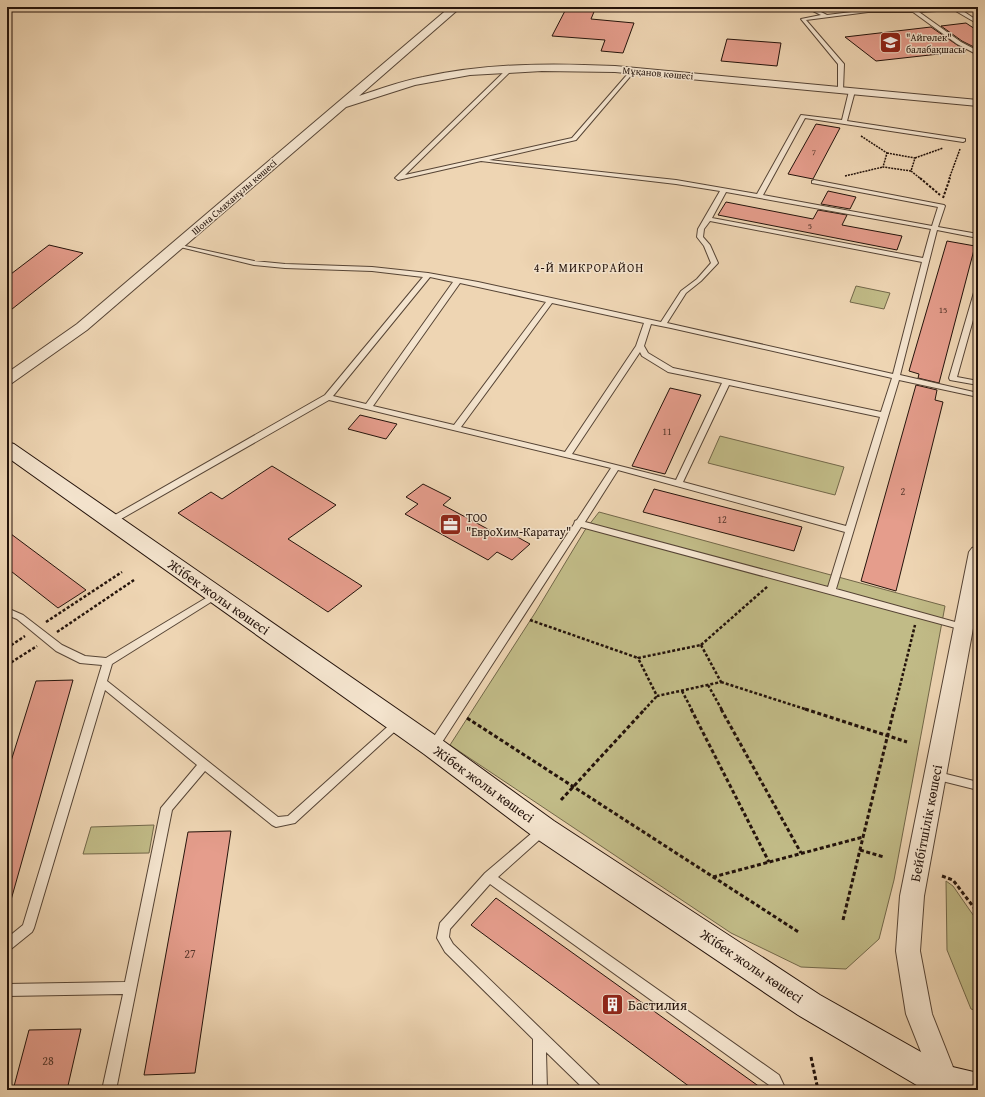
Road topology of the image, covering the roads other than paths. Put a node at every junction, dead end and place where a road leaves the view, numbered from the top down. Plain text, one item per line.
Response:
1 (456, 7) edge
2 (807, 7) edge
3 (954, 8) edge
4 (914, 11) junction
5 (826, 16) junction
6 (978, 23) edge
7 (963, 50) dead end
8 (978, 52) edge
9 (978, 60) edge
10 (511, 68) junction
11 (632, 71) junction
12 (840, 90) junction
13 (852, 91) junction
14 (978, 103) edge
15 (341, 105) junction
16 (844, 122) junction
17 (962, 142) road end
18 (479, 160) junction
19 (814, 182) road end
20 (724, 190) junction
21 (758, 196) junction
22 (708, 219) junction
23 (934, 229) junction
24 (978, 236) edge
25 (178, 245) junction
26 (926, 261) junction
27 (428, 275) junction
28 (458, 280) junction
29 (978, 289) edge
30 (550, 301) junction
31 (648, 321) junction
32 (663, 324) junction
33 (640, 346) junction
34 (896, 376) junction
35 (7, 380) edge
36 (726, 382) junction
37 (978, 383) edge
38 (978, 395) edge
39 (328, 397) junction
40 (368, 407) junction
41 (884, 415) junction
42 (456, 428) junction
43 (7, 448) edge
44 (568, 455) junction
45 (616, 467) junction
46 (678, 483) junction
47 (111, 521) junction
48 (578, 523) junction
49 (849, 530) junction
50 (978, 552) edge
51 (831, 591) junction
52 (216, 595) junction
53 (7, 610) edge
54 (963, 627) junction
55 (108, 662) junction
56 (102, 682) junction
57 (399, 723) junction
58 (433, 747) junction
59 (204, 764) junction
60 (934, 775) junction
61 (978, 786) edge
62 (544, 829) junction
63 (489, 877) junction
64 (7, 945) edge
65 (129, 988) junction
66 (7, 990) edge
67 (539, 1036) junction
68 (948, 1086) edge
69 (978, 1089) edge
70 (109, 1090) edge
71 (540, 1090) edge
72 (594, 1090) edge
73 (780, 1090) edge

1 - 15 street, Шона Смаханұлы көшесі
2 - 5 lane
3 - 4 lane
3 - 6 lane
4 - 5 lane
4 - 8 lane
5 - 12 lane
7 - 9 lane
10 - 11 street, Мұқанов көшесі
10 - 15 street, Мұқанов көшесі
10 - 18 lane
11 - 12 street, Мұқанов көшесі
11 - 18 lane
12 - 13 street, Мұқанов көшесі
13 - 14 street, Мұқанов көшесі
13 - 16 lane
15 - 25 street, Шона Смаханұлы көшесі
16 - 17 lane
16 - 21 lane
18 - 20 lane
19 - 23 lane
20 - 21 lane
20 - 22 lane
21 - 23 lane
22 - 26 lane
22 - 32 lane
23 - 24 lane
23 - 26 lane
25 - 27 lane
25 - 35 street, Шона Смаханұлы көшесі
26 - 34 lane
27 - 28 lane
27 - 39 lane
28 - 30 lane
28 - 40 lane
29 - 37 lane
30 - 31 lane
30 - 42 lane
31 - 32 lane
31 - 33 lane
32 - 34 lane
33 - 36 lane
33 - 44 lane
34 - 38 lane
34 - 41 lane
36 - 41 lane
36 - 46 lane
39 - 40 lane
39 - 47 lane
40 - 42 lane
41 - 49 lane
42 - 44 lane
43 - 47 main road, Жібек жолы көшесі
44 - 45 lane
45 - 46 lane
45 - 48 lane
46 - 49 lane
47 - 52 main road, Жібек жолы көшесі
48 - 51 lane
48 - 58 lane
49 - 51 lane
50 - 54 street, Бейбітшілік көшесі
51 - 54 lane
52 - 55 lane
52 - 57 main road, Жібек жолы көшесі
53 - 55 lane
54 - 60 street, Бейбітшілік көшесі
55 - 56 lane
56 - 59 lane
56 - 64 lane
57 - 58 main road, Жібек жолы көшесі
57 - 59 lane
58 - 62 main road, Жібек жолы көшесі
59 - 65 lane
60 - 61 lane
60 - 68 street, Бейбітшілік көшесі
62 - 63 lane
62 - 68 main road, Жібек жолы көшесі
63 - 67 lane
63 - 73 lane
65 - 66 lane
65 - 70 lane
67 - 71 lane
67 - 72 lane
68 - 69 main road, Жібек жолы көшесі

